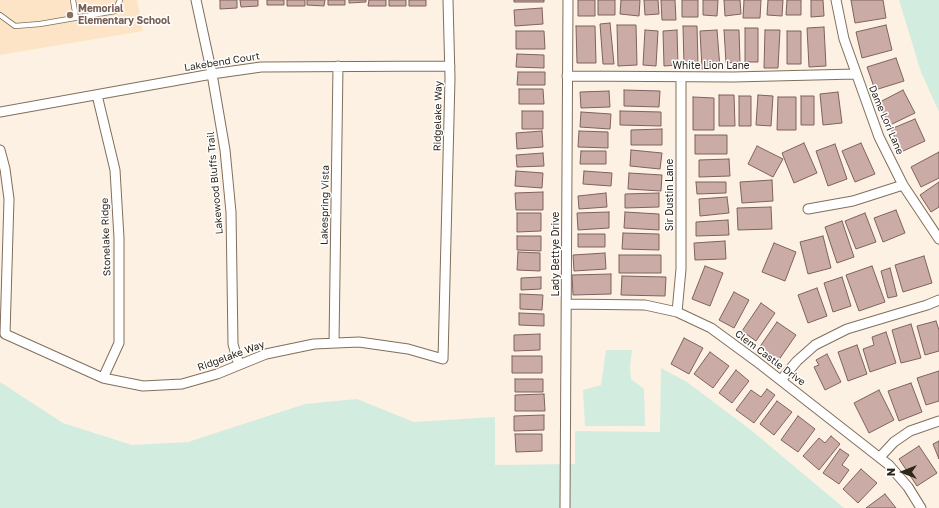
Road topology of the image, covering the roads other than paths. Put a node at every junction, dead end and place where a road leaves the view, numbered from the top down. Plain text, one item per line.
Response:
1 (73, 0) edge
2 (76, 0) edge
3 (120, 0) edge
4 (196, 0) edge
5 (448, 0) edge
6 (568, 0) edge
7 (836, 0) edge
8 (0, 15) edge
9 (76, 18) junction
10 (338, 66) junction
11 (450, 66) junction
12 (212, 74) junction
13 (856, 74) junction
14 (567, 76) junction
15 (681, 77) junction
16 (97, 95) junction
17 (0, 112) edge
18 (0, 150) edge
19 (903, 185) junction
20 (808, 209) dead end
21 (939, 239) edge
22 (939, 300) edge
23 (566, 304) junction
24 (677, 312) junction
25 (334, 343) junction
26 (239, 365) junction
27 (102, 378) junction
28 (781, 380) junction
29 (939, 421) edge
30 (880, 457) junction
31 (565, 508) edge
32 (921, 508) edge

1 - 2 lane
1 - 9 lane
3 - 9 lane
4 - 12 street, Lakewood Bluffs Trail
5 - 11 street, Ridgelake Way
6 - 14 street, Lady Bettye Drive
7 - 13 street, Dame Lori Lane
8 - 9 lane
10 - 11 street, Lakebend Court
10 - 12 street, Lakebend Court
10 - 25 street, Lakespring Vista
11 - 25 street, Ridgelake Way
12 - 16 street, Lakebend Court
12 - 26 street, Lakewood Bluffs Trail
13 - 15 street, White Lion Lane
13 - 19 street, Dame Lori Lane
14 - 15 street, White Lion Lane
14 - 23 street, Lady Bettye Drive
15 - 24 street, Sir Dustin Lane
16 - 17 street, Lakebend Court
16 - 27 street, Stonelake Ridge
18 - 27 street, Ridgelake Way
19 - 20 street
19 - 21 street, Dame Lori Lane
22 - 28 street
23 - 24 street, Clem Castle Drive
23 - 31 street, Lady Bettye Drive
24 - 28 street, Clem Castle Drive
25 - 26 street, Ridgelake Way
26 - 27 street, Ridgelake Way
28 - 30 street, Clem Castle Drive
29 - 30 street
30 - 32 street, Clem Castle Drive

